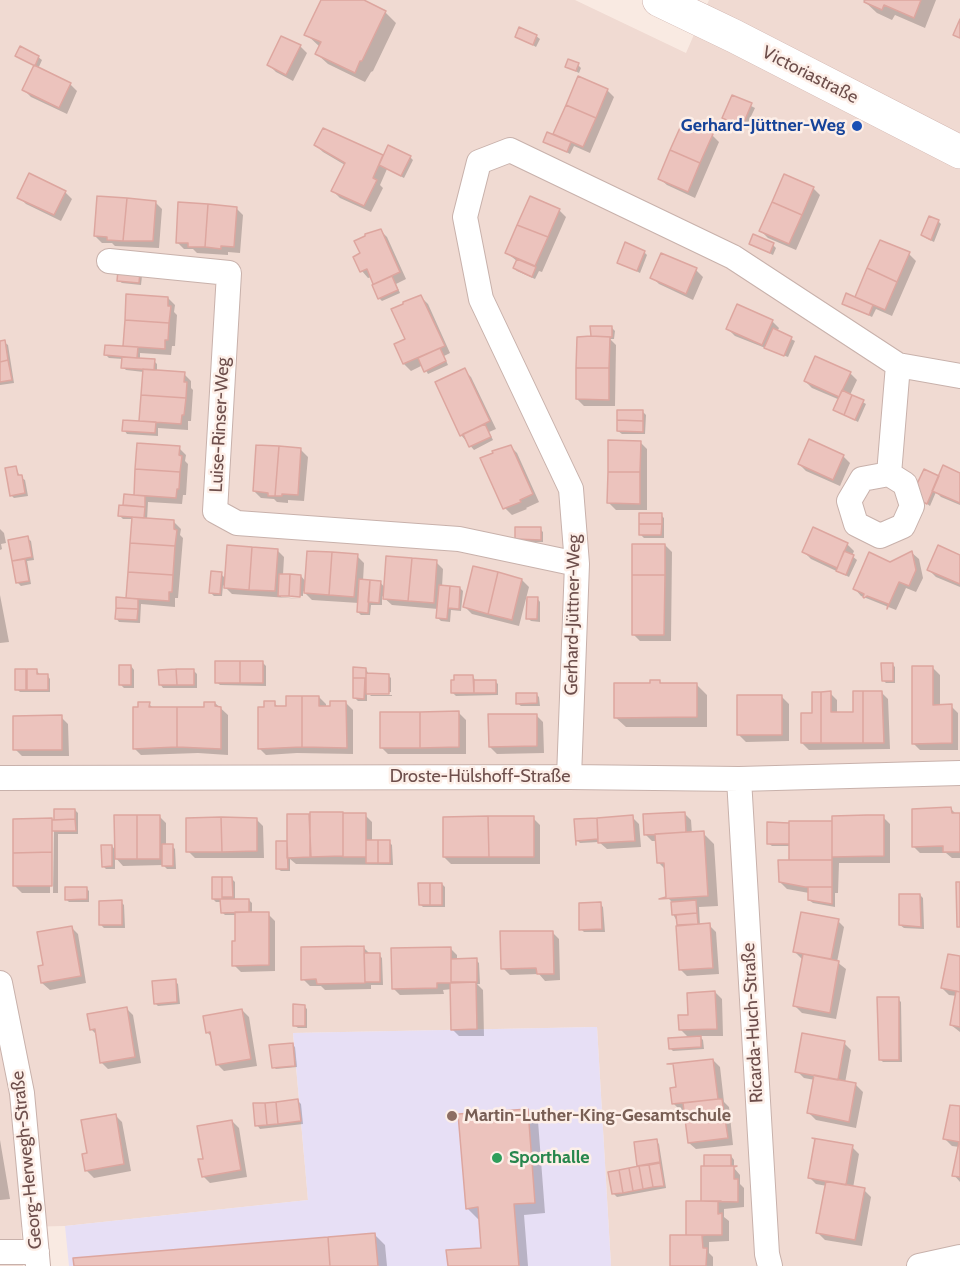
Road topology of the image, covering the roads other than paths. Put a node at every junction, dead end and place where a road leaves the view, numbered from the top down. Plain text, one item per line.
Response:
1 (670, 2) edge
2 (960, 152) edge
3 (109, 261) dead end
4 (898, 365) junction
5 (960, 376) edge
6 (889, 474) dead end
7 (577, 564) junction
8 (960, 773) edge
9 (569, 777) junction
10 (0, 778) edge
11 (739, 779) junction
12 (0, 983) edge
13 (0, 1252) edge
14 (960, 1257) edge
15 (38, 1259) edge
16 (770, 1266) edge
17 (919, 1266) edge

1 - 2 main road, Victoriastraße
3 - 7 street, Luise-Rinser-Weg
4 - 5 street, Gerhard-Jüttner-Weg
4 - 6 street
4 - 7 street, Gerhard-Jüttner-Weg
7 - 9 street, Gerhard-Jüttner-Weg
8 - 11 street, Droste-Hülshoff-Straße
9 - 10 street, Droste-Hülshoff-Straße
9 - 11 street, Droste-Hülshoff-Straße
11 - 16 street, Ricarda-Huch-Straße
12 - 15 street, Georg-Herwegh-Straße
13 - 15 street
14 - 17 street

